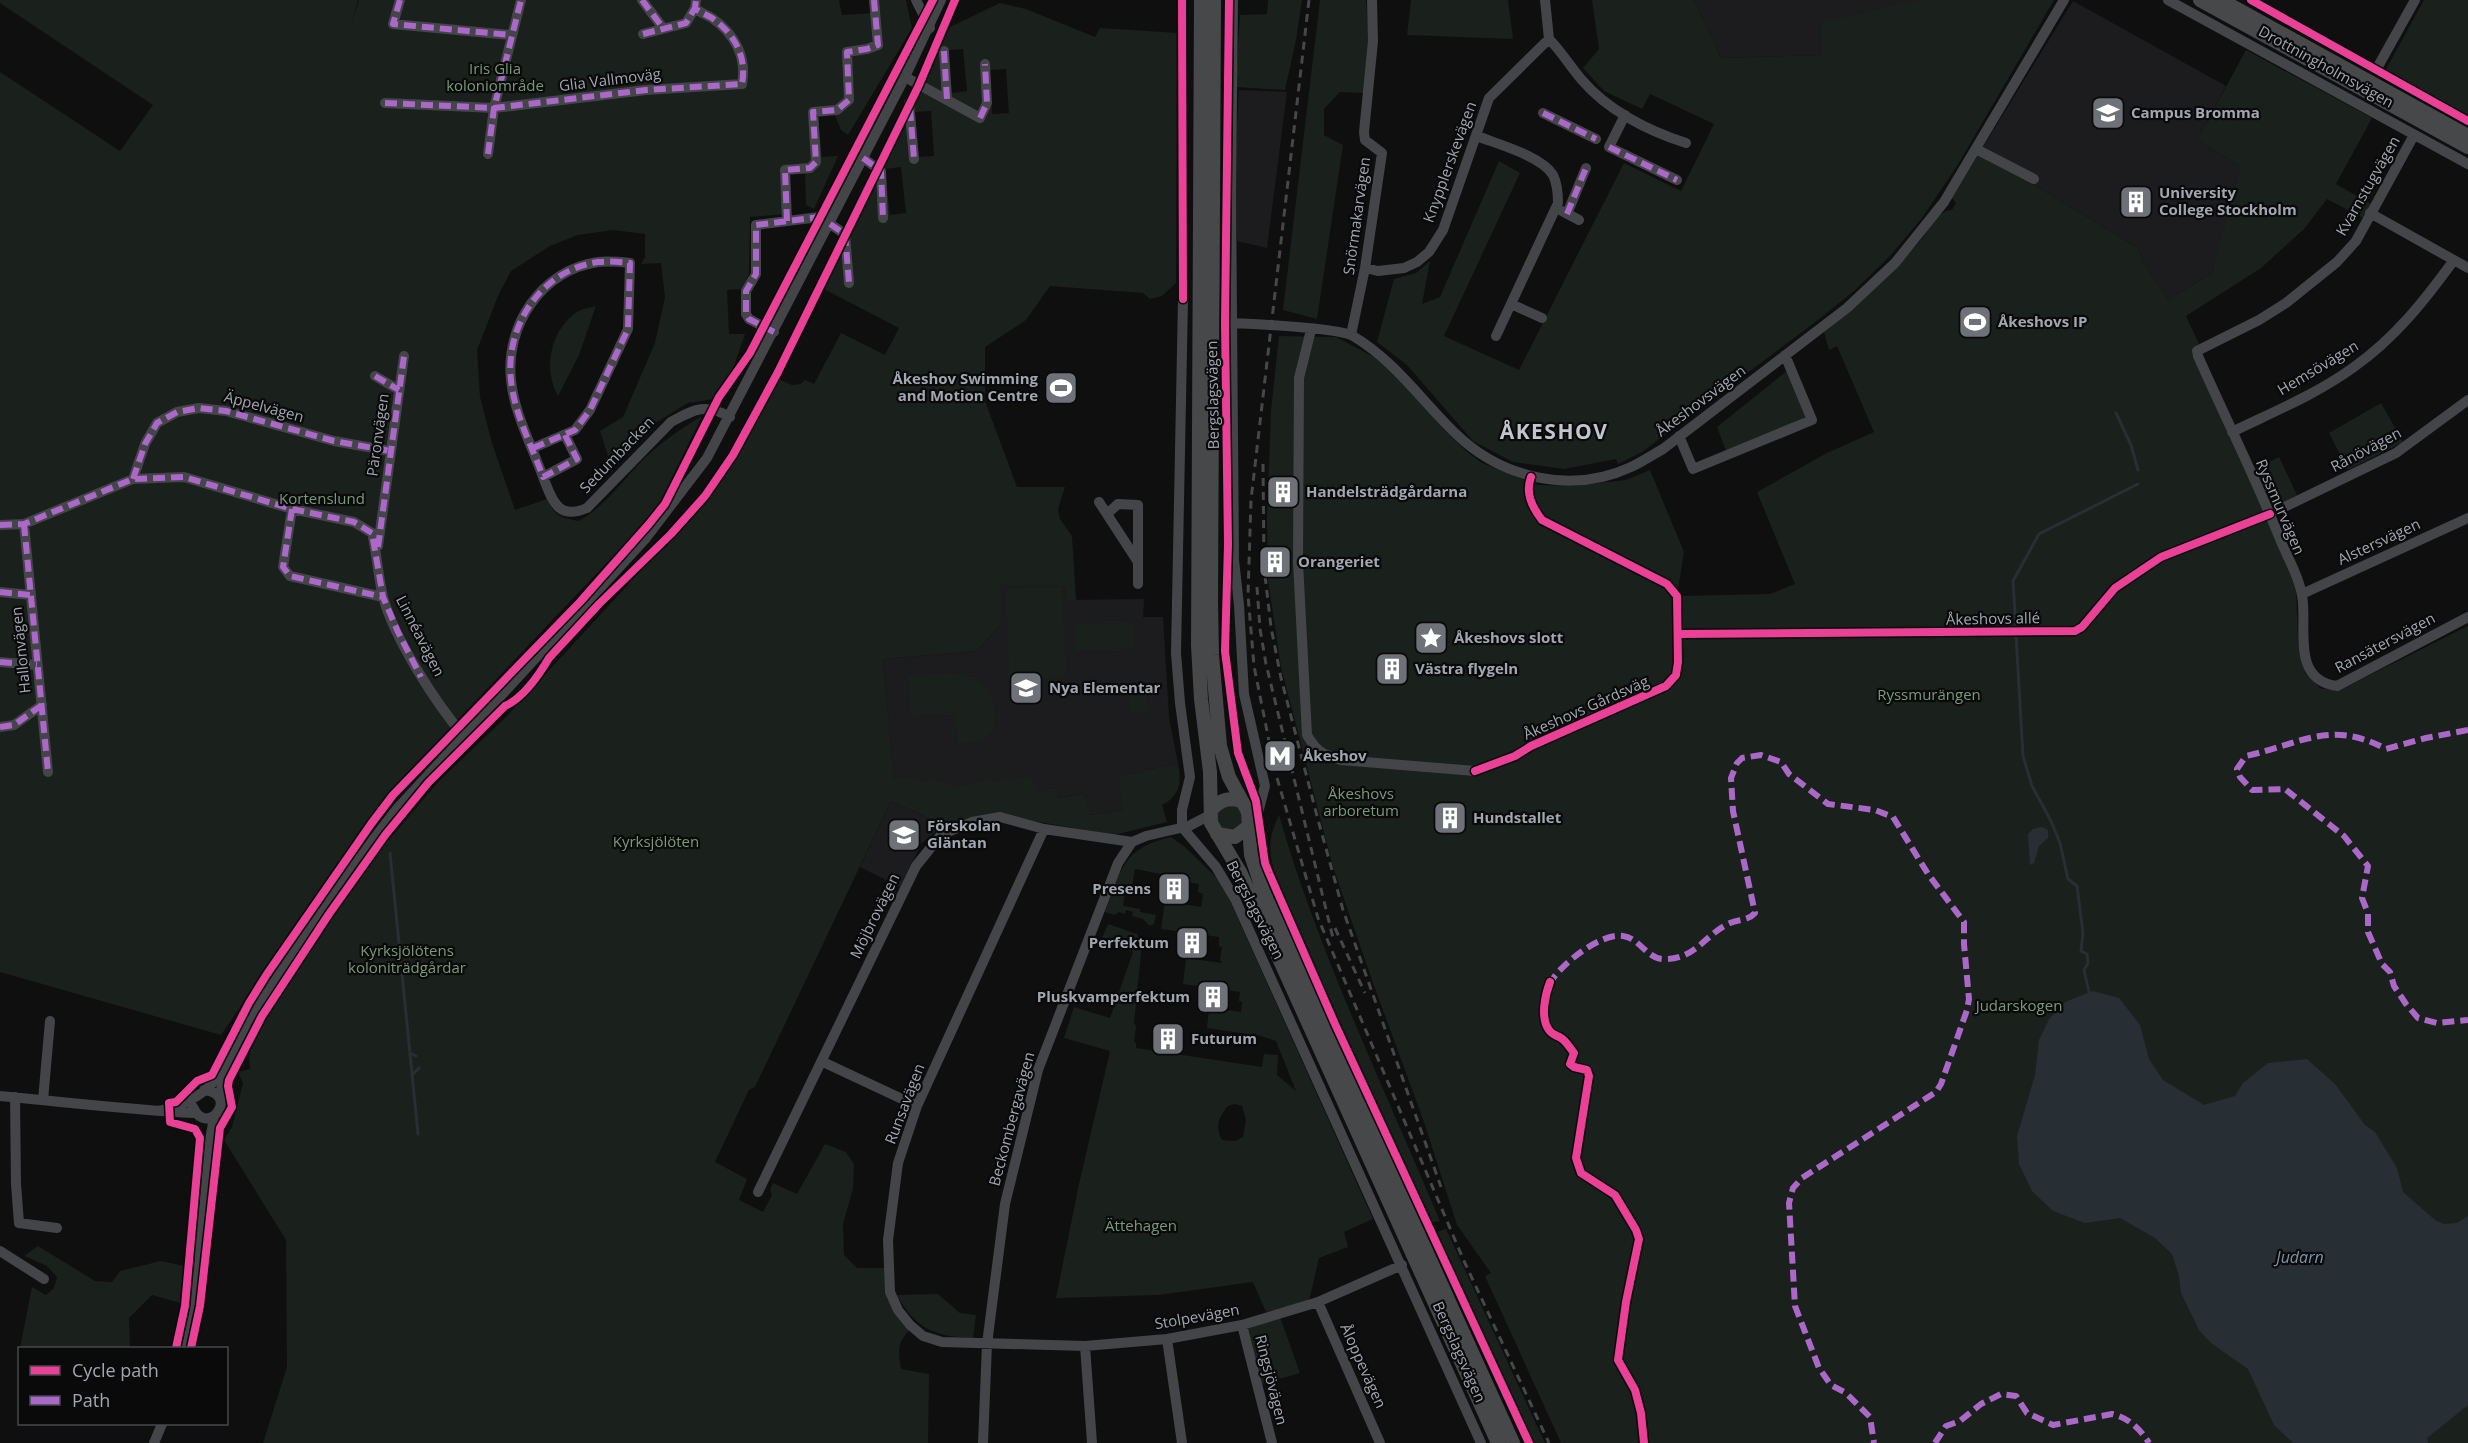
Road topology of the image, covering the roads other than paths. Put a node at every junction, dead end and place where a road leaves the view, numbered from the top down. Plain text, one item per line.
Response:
1 (400, 0) edge
2 (521, 0) edge
3 (642, 0) edge
4 (874, 0) edge
5 (916, 0) edge
6 (941, 0) edge
7 (1182, 0) edge
8 (1202, 0) edge
9 (1214, 0) edge
10 (1233, 0) edge
11 (1372, 0) edge
12 (1545, 0) edge
13 (2064, 0) edge
14 (2168, 0) edge
15 (2200, 0) edge
16 (2221, 0) edge
17 (2251, 0) edge
18 (2415, 0) edge
19 (696, 4) edge
20 (663, 28) junction
21 (930, 28) junction
22 (643, 34) dead end
23 (511, 35) junction
24 (1549, 39) junction
25 (944, 51) dead end
26 (985, 64) dead end
27 (905, 77) junction
28 (947, 100) junction
29 (385, 103) dead end
30 (909, 104) dead end
31 (494, 108) junction
32 (1543, 113) dead end
33 (1625, 115) junction
34 (2414, 135) junction
35 (1477, 136) junction
36 (2468, 136) edge
37 (1596, 139) dead end
38 (1686, 143) dead end
39 (2468, 147) edge
40 (1976, 149) junction
41 (488, 154) dead end
42 (863, 158) junction
43 (914, 159) dead end
44 (2468, 164) edge
45 (1586, 168) dead end
46 (2034, 179) dead end
47 (1677, 180) dead end
48 (1556, 207) junction
49 (2370, 213) junction
50 (1567, 214) junction
51 (819, 216) dead end
52 (883, 218) dead end
53 (787, 220) junction
54 (1579, 220) dead end
55 (830, 224) junction
56 (2454, 260) junction
57 (1365, 268) junction
58 (2468, 268) edge
59 (849, 283) dead end
60 (1511, 304) junction
61 (1542, 318) dead end
62 (1232, 323) junction
63 (1311, 330) junction
64 (774, 332) junction
65 (1351, 335) junction
66 (1496, 336) dead end
67 (2197, 351) joint
68 (1785, 355) junction
69 (405, 356) dead end
70 (375, 376) dead end
71 (399, 390) junction
72 (2468, 400) edge
73 (730, 417) junction
74 (2232, 432) junction
75 (565, 435) junction
76 (1679, 436) junction
77 (532, 448) junction
78 (390, 451) junction
79 (543, 477) junction
80 (133, 479) junction
81 (1099, 502) dead end
82 (292, 509) junction
83 (1107, 514) junction
84 (2270, 514) junction
85 (2468, 518) edge
86 (24, 524) junction
87 (0, 525) edge
88 (377, 553) junction
89 (1138, 562) junction
90 (1138, 584) dead end
91 (0, 592) edge
92 (2302, 594) junction
93 (31, 595) junction
94 (383, 597) junction
95 (2468, 617) edge
96 (0, 662) edge
97 (37, 665) junction
98 (2316, 679) joint
99 (42, 705) junction
100 (0, 727) edge
101 (464, 736) junction
102 (1475, 771) dead end
103 (48, 772) dead end
104 (1263, 799) junction
105 (1243, 803) junction
106 (1211, 812) junction
107 (1249, 824) junction
108 (1185, 826) junction
109 (1044, 829) junction
110 (1216, 832) junction
111 (1132, 842) junction
112 (253, 1015) junction
113 (50, 1021) dead end
114 (823, 1062) junction
115 (200, 1093) junction
116 (0, 1096) edge
117 (15, 1097) junction
118 (219, 1099) junction
119 (44, 1100) junction
120 (917, 1106) junction
121 (159, 1111) junction
122 (198, 1115) junction
123 (214, 1117) junction
124 (208, 1146) junction
125 (758, 1192) dead end
126 (57, 1228) dead end
127 (0, 1251) edge
128 (1402, 1265) junction
129 (44, 1279) dead end
130 (1318, 1302) junction
131 (1242, 1325) junction
132 (1167, 1339) junction
133 (987, 1344) junction
134 (1085, 1346) junction
135 (184, 1347) edge
136 (162, 1425) edge
137 (154, 1443) edge
138 (983, 1443) edge
139 (1092, 1443) edge
140 (1182, 1443) edge
141 (1272, 1443) edge
142 (1380, 1443) edge
143 (1481, 1443) edge
144 (1498, 1443) edge
145 (1513, 1443) edge

1 - 23 street
2 - 23 street
3 - 20 street
4 - 53 street
5 - 21 street
6 - 21 street
7 - 108 street, Bergslagsvägen
8 - 106 main road, Bergslagsvägen
9 - 105 main road, Bergslagsvägen
10 - 62 street, Bergslagsvägen
11 - 57 street, Snörmakarvägen
12 - 24 street
13 - 40 street, Åkeshovsvägen
14 - 34 street, Drottningholmsvägen
15 - 39 main road, Drottningholmsvägen
16 - 36 main road, Drottningholmsvägen
17 - 18 street, Drottningholmsvägen
19 - 20 street, Glia Vallmoväg
19 - 31 street, Glia Vallmoväg
20 - 22 street, Glia Vallmoväg
21 - 27 street
23 - 31 street
24 - 33 street
24 - 35 street, Knypplerskevägen
25 - 28 street
26 - 28 street
27 - 28 street
27 - 42 street
29 - 31 street, Glia Vallmoväg
30 - 43 street
31 - 41 street
32 - 37 street
33 - 38 street
33 - 47 street
34 - 44 street, Drottningholmsvägen
34 - 49 street, Kvarnstugvägen
35 - 48 street
35 - 57 street, Knypplerskevägen
40 - 46 street
40 - 68 street, Åkeshovsvägen
42 - 52 street
42 - 55 street
45 - 50 street
48 - 50 street
48 - 60 street
49 - 56 street
49 - 67 street, Kvarnstugvägen
50 - 54 street
51 - 53 street
53 - 64 street
55 - 59 street
55 - 64 street
56 - 58 street
56 - 74 street, Hemsövägen
57 - 65 street, Snörmakarvägen
60 - 61 street
60 - 66 street
62 - 63 street, Åkeshovsvägen
62 - 104 street, Bergslagsvägen
63 - 65 street, Åkeshovsvägen
63 - 102 street
64 - 73 street
65 - 76 street, Åkeshovsvägen
67 - 74 street, Ryssmurvägen
68 - 76 street, Åkeshovsvägen
68 - 76 street
69 - 71 street, Päronvägen
70 - 71 street
71 - 78 street, Päronvägen
72 - 84 street, Rånövägen
73 - 79 street, Sedumbacken
73 - 101 street
74 - 84 street, Ryssmurvägen
75 - 77 street, Sedumbacken
75 - 77 street, Sedumbacken
75 - 79 street, Sedumbacken
77 - 79 street, Sedumbacken
78 - 80 street, Äppelvägen
78 - 88 street, Päronvägen
80 - 82 street, Linnéavägen
80 - 86 street, Linnéavägen
81 - 83 street
82 - 88 street, Linnéavägen
82 - 94 street
83 - 89 street
83 - 89 street
84 - 92 street, Ryssmurvägen
85 - 92 street, Alstersvägen
86 - 87 street, Linnéavägen
86 - 93 street, Hallonvägen
88 - 94 street, Linnéavägen
89 - 90 street
91 - 93 street
92 - 98 street, Ryssmurvägen
93 - 97 street, Hallonvägen
94 - 101 street, Linnéavägen
95 - 98 street, Ransätersvägen
96 - 97 street
97 - 99 street, Hallonvägen
99 - 100 street
99 - 103 street, Hallonvägen
101 - 112 street
104 - 105 street
104 - 107 street
105 - 106 main road
105 - 107 main road, Bergslagsvägen
106 - 108 street
106 - 110 main road, Bergslagsvägen
107 - 110 main road, Bergslagsvägen
107 - 145 main road, Bergslagsvägen
108 - 110 street
108 - 111 street
108 - 128 street, Bergslagsvägen
109 - 111 street, Möjbrovägen
109 - 114 street, Möjbrovägen
109 - 120 street, Runsavägen
110 - 144 main road, Bergslagsvägen
111 - 133 street, Beckombergavägen
112 - 115 street
112 - 118 street
113 - 119 street
114 - 120 street
114 - 125 street, Möjbrovägen
115 - 118 street
115 - 121 street
115 - 122 street
116 - 117 street
117 - 119 street
117 - 126 street
118 - 123 street
119 - 121 street
120 - 133 street, Runsavägen
121 - 122 street
122 - 123 street
122 - 124 street
123 - 124 street
124 - 135 street
127 - 129 street
128 - 130 street, Stolpevägen
128 - 143 street, Bergslagsvägen
130 - 131 street, Stolpevägen
130 - 142 street, Åloppevägen
131 - 132 street, Stolpevägen
131 - 141 street, Ringsjövägen
132 - 134 street, Stolpevägen
132 - 140 street
133 - 134 street, Stolpevägen
133 - 138 street, Beckombergavägen
134 - 139 street
136 - 137 street

